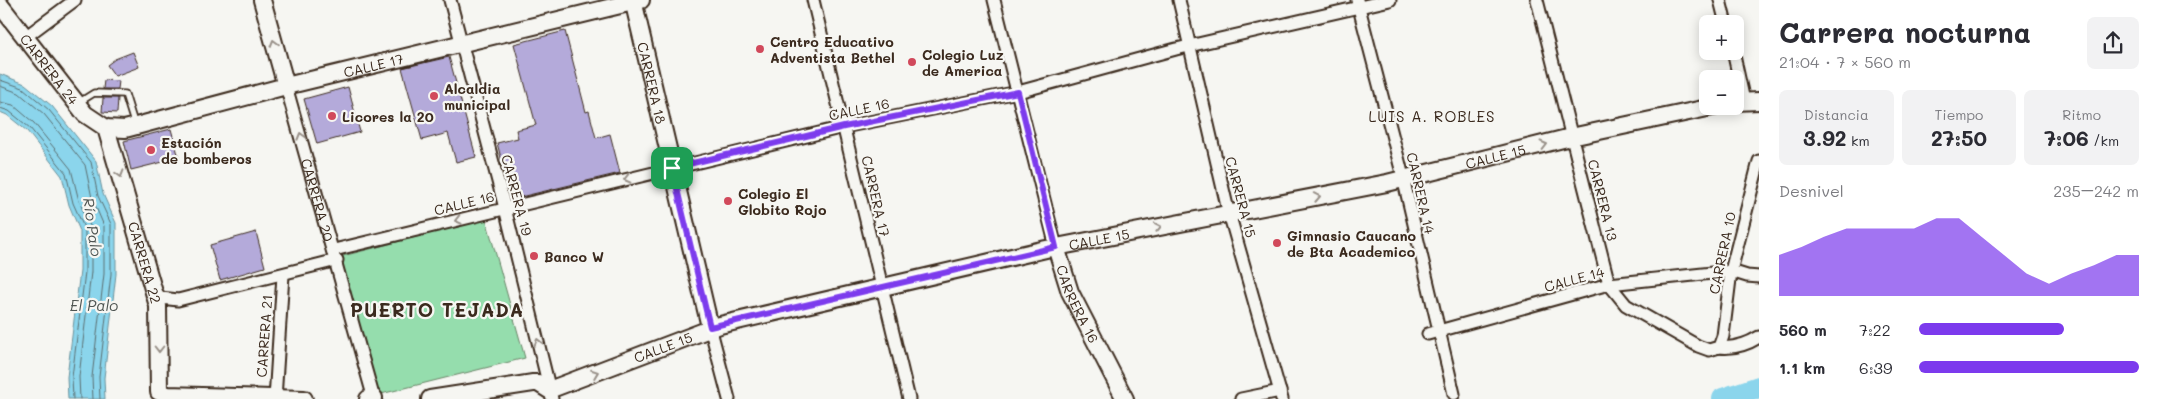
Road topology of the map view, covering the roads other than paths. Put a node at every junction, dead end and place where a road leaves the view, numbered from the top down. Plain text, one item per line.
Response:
1 (75, 0) edge
2 (262, 0) edge
3 (450, 0) edge
4 (813, 0) edge
5 (994, 0) edge
6 (1179, 0) edge
7 (1390, 0) edge
8 (1537, 0) edge
9 (1720, 0) edge
10 (636, 1) edge
11 (1358, 3) edge
12 (0, 5) edge
13 (1724, 15) edge
14 (24, 38) junction
15 (461, 45) junction
16 (1190, 45) junction
17 (1735, 60) edge
18 (286, 86) junction
19 (1018, 92) junction
20 (1746, 101) edge
21 (76, 104) junction
22 (1699, 110) edge
23 (135, 127) junction
24 (844, 127) junction
25 (106, 128) junction
26 (1570, 137) junction
27 (1759, 161) edge
28 (672, 168) junction
29 (1402, 178) junction
30 (505, 208) junction
31 (1229, 214) junction
32 (1056, 247) junction
33 (335, 255) junction
34 (1731, 271) junction
35 (283, 275) junction
36 (1759, 277) edge
37 (1609, 284) junction
38 (882, 286) junction
39 (153, 289) junction
40 (178, 300) junction
41 (159, 315) junction
42 (710, 327) junction
43 (1433, 333) junction
44 (1759, 337) edge
45 (1716, 348) junction
46 (551, 394) edge
47 (1454, 394) dead end
48 (156, 395) edge
49 (1281, 395) edge
50 (275, 399) edge
51 (304, 399) edge
52 (372, 399) edge
53 (430, 399) edge
54 (729, 399) edge
55 (909, 399) edge
56 (1125, 399) edge
57 (1241, 399) edge

1 - 14 street
18 -> 2 street, CARRERA 20
3 - 15 street, CARRERA 19
4 - 24 street, CARRERA 17
5 - 19 street, CARRERA 16
6 - 16 street, CARRERA 15
7 - 11 street, CALLE 16
8 - 26 street, CARRERA 13
9 - 13 street
10 - 15 street, CALLE 17
10 - 28 street, CARRERA 18
11 - 16 street, CALLE 16
11 - 29 street, CARRERA 14
12 - 14 street, CARRERA 24
14 - 21 street, CARRERA 24
15 - 18 street, CALLE 17
15 - 30 street, CARRERA 19
16 - 19 street, CALLE 16
16 - 31 street, CARRERA 15
17 - 20 street
18 - 23 street, CALLE 17
33 -> 18 street, CARRERA 20
19 - 24 street, CALLE 16
19 - 32 street, CARRERA 16
21 - 23 lane
21 - 25 street, CARRERA 24
22 - 26 street, CALLE 15
23 - 25 street, CALLE 17
24 - 28 street, CALLE 16
24 - 38 street, CARRERA 17
25 -> 39 street, CARRERA 22
29 -> 26 street, CALLE 15
26 - 37 street, CARRERA 13
27 - 34 street, CARRERA 10
28 -> 30 street, CALLE 16
28 - 42 street, CARRERA 18
31 -> 29 street, CALLE 15
29 - 43 street, CARRERA 14
30 -> 33 street, CALLE 16
46 -> 30 street, CARRERA 19
32 -> 31 street, CALLE 15
31 - 49 street, CARRERA 15
32 - 38 street, CALLE 15
32 - 56 street, CARRERA 16
33 - 35 street, CALLE 16
33 - 52 street, CARRERA 20
34 - 36 street, CALLE 14
34 - 37 street, CALLE 14
34 - 45 street, CARRERA 10
35 - 40 street, CALLE 16
35 - 50 street, CARRERA 21
37 - 43 street, CALLE 14
37 - 45 street, CARRERA 13
38 - 42 street, CALLE 15
38 - 55 street, CARRERA 17
39 - 40 street
39 - 41 street, CARRERA 22
40 - 41 street
41 -> 48 street, CARRERA 22
46 -> 42 street, CALLE 15
42 - 54 street, CARRERA 18
43 - 47 street, CARRERA 14
44 - 45 street
46 - 53 street
48 - 50 street
49 - 57 street
50 - 51 street

